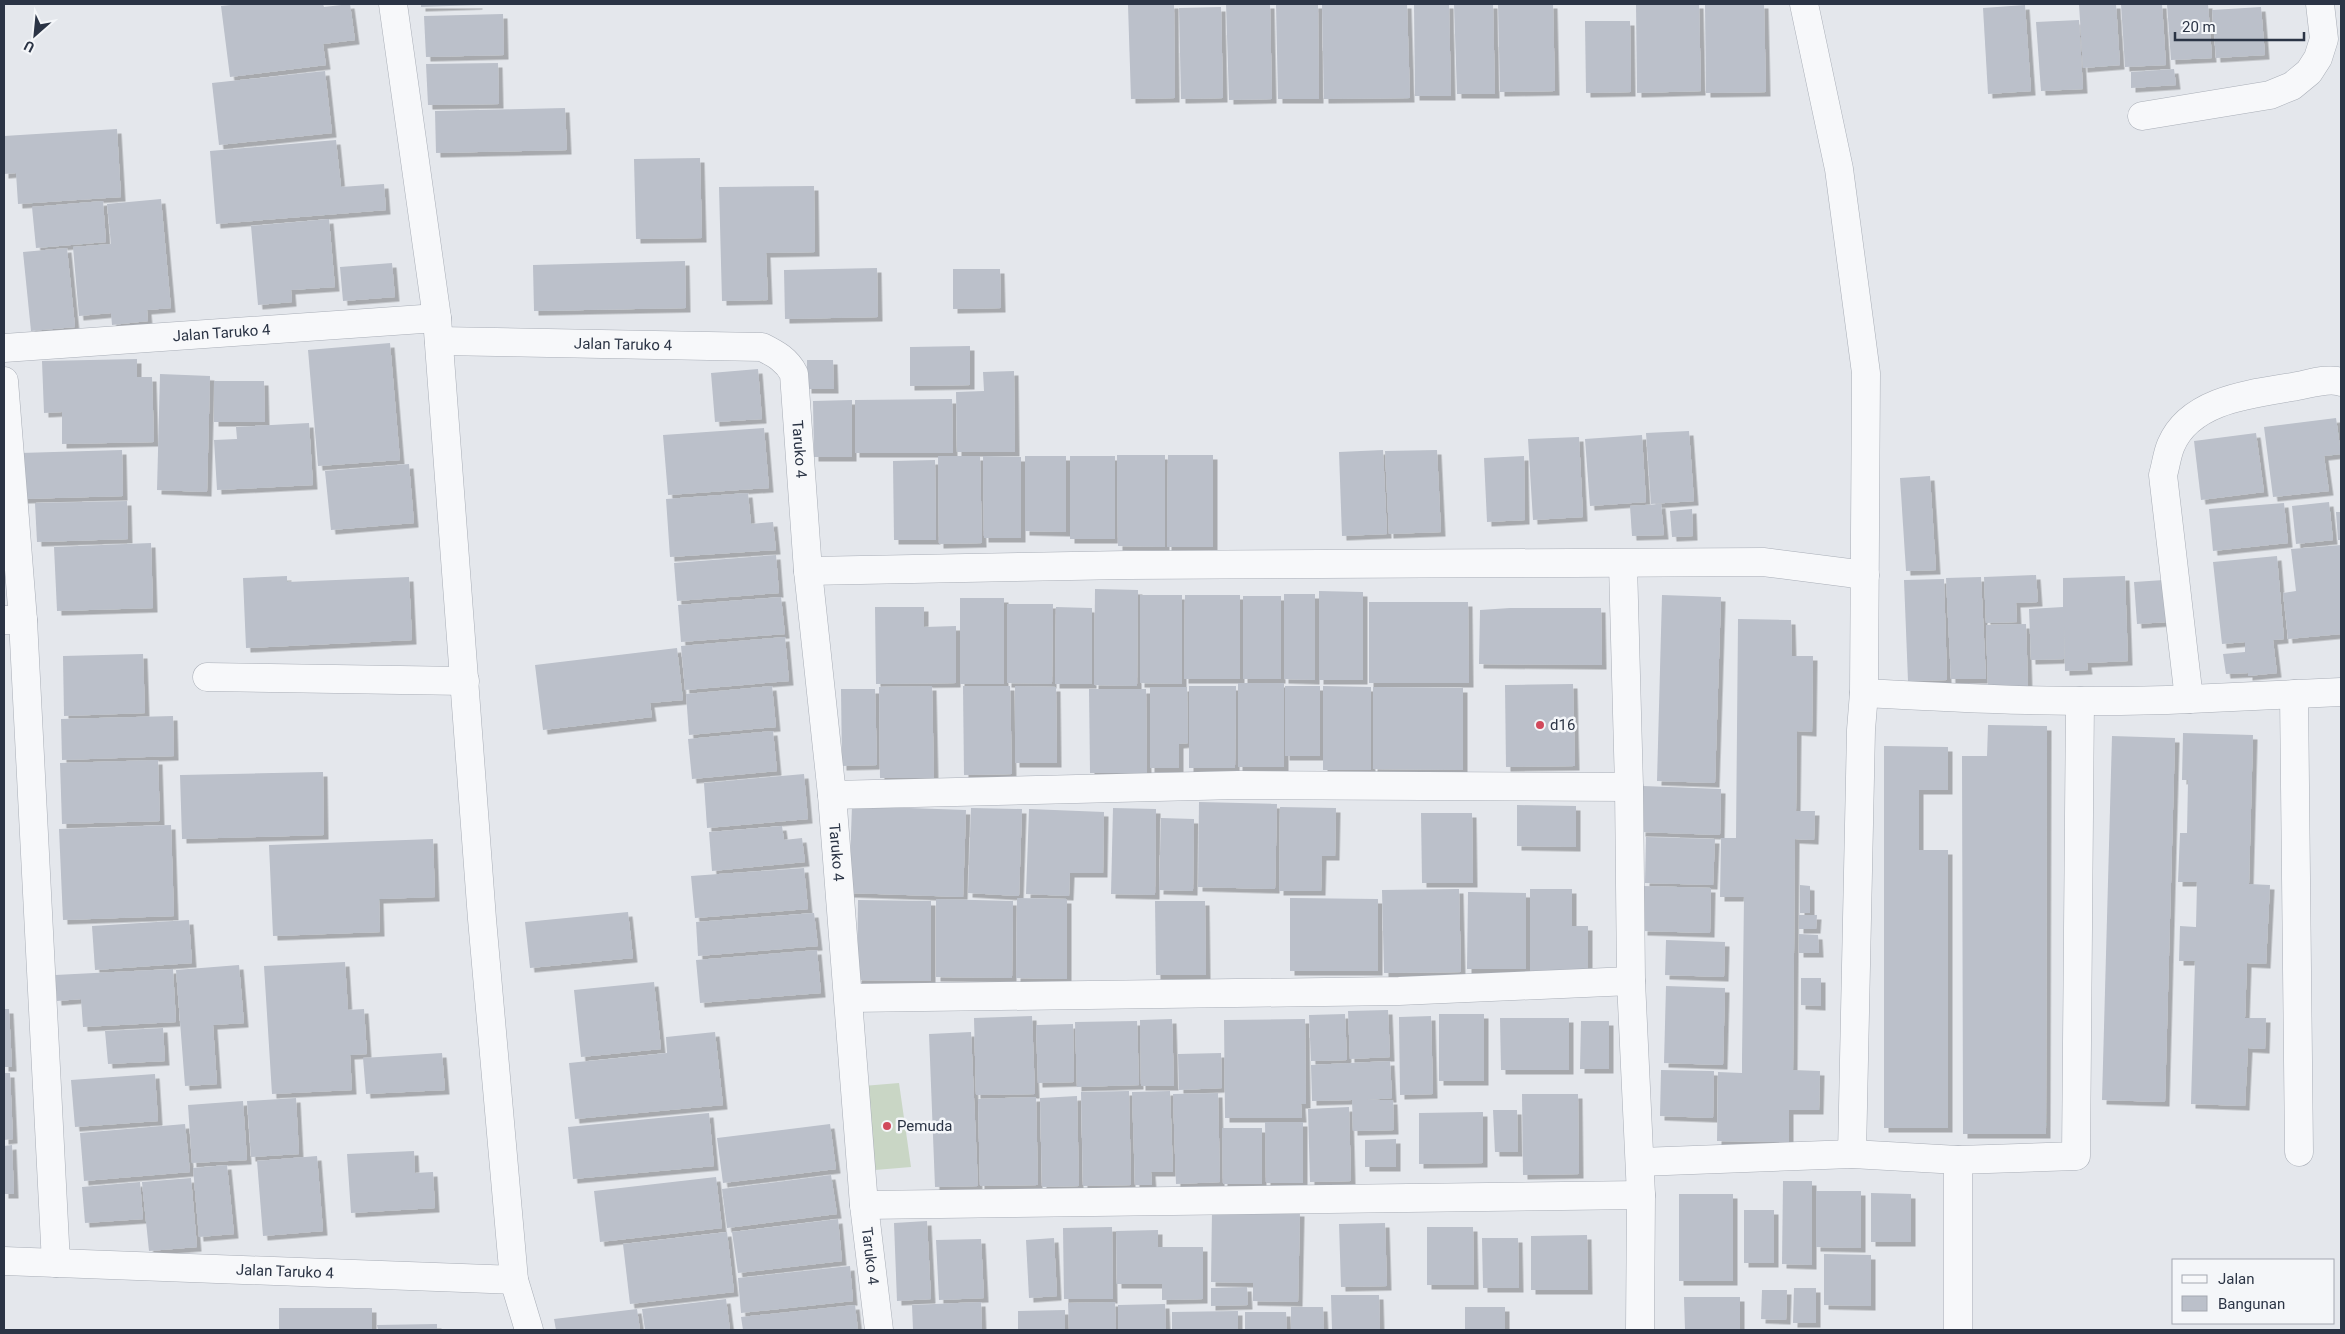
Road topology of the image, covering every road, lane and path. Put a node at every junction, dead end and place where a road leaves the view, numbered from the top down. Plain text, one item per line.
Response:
1 (393, 4) edge
2 (1804, 4) edge
3 (2320, 4) edge
4 (2142, 116) dead end
5 (438, 330) junction
6 (4, 348) edge
7 (794, 374) joint
8 (4, 381) edge
9 (2341, 382) edge
10 (1623, 564) junction
11 (808, 571) junction
12 (1865, 575) junction
13 (13, 620) edge
14 (207, 677) dead end
15 (465, 681) junction
16 (2341, 692) edge
17 (1864, 693) junction
18 (2294, 694) junction
19 (2189, 699) junction
20 (2080, 701) junction
21 (1629, 787) junction
22 (832, 794) junction
23 (1631, 981) junction
24 (850, 998) junction
25 (2299, 1152) dead end
26 (1852, 1154) junction
27 (1958, 1160) junction
28 (1640, 1162) junction
29 (1641, 1195) junction
30 (864, 1204) junction
31 (4, 1261) edge
32 (56, 1263) junction
33 (514, 1280) junction
34 (529, 1330) edge
35 (879, 1330) edge
36 (1640, 1330) edge
37 (1958, 1330) edge

1 - 5 street
2 - 12 street
3 - 4 street
5 - 6 street, Jalan Taruko 4
5 - 7 street, Jalan Taruko 4
5 - 15 street
7 - 11 street, Taruko 4
8 - 13 street
9 - 19 street
10 - 11 street
10 - 12 street
10 - 21 street
11 - 22 street, Taruko 4
12 - 17 street
13 - 32 street
14 - 15 street
15 - 33 street
16 - 18 street
17 - 20 street
17 - 26 street
18 - 19 street
18 - 25 street
19 - 20 street
20 - 27 street
21 - 22 street
21 - 23 street
22 - 24 street, Taruko 4
23 - 24 street
23 - 28 street
24 - 30 street, Taruko 4
26 - 27 street
26 - 28 street
27 - 37 street
28 - 29 street
29 - 30 street
29 - 36 street
30 - 35 street, Taruko 4
31 - 32 street, Jalan Taruko 4
32 - 33 street, Jalan Taruko 4
33 - 34 street

